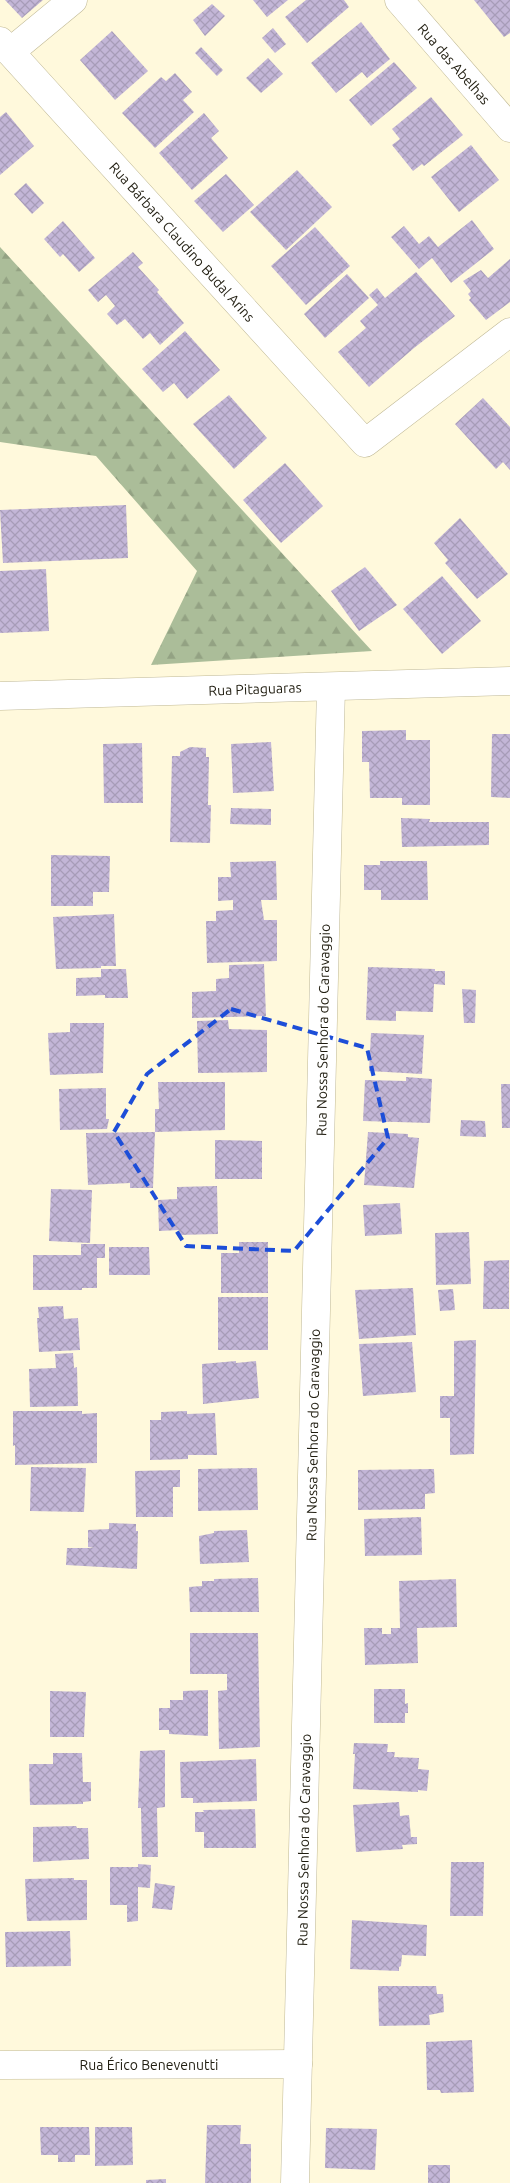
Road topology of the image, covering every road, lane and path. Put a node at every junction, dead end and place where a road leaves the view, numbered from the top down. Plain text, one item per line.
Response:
1 (73, 0) edge
2 (399, 0) edge
3 (5, 46) edge
4 (510, 128) edge
5 (510, 332) edge
6 (510, 681) edge
7 (331, 687) junction
8 (0, 696) edge
9 (298, 2064) junction
10 (0, 2065) edge
11 (296, 2183) edge

1 - 3 street
2 - 4 street, Rua das Abelhas
3 - 5 street, Rua Bárbara Claudino Budal Arins
6 - 7 street, Rua Pitaguaras
7 - 8 street, Rua Pitaguaras
7 - 9 street, Rua Nossa Senhora do Caravaggio
9 - 10 street, Rua Érico Benevenutti
9 - 11 street, Rua Nossa Senhora do Caravaggio

